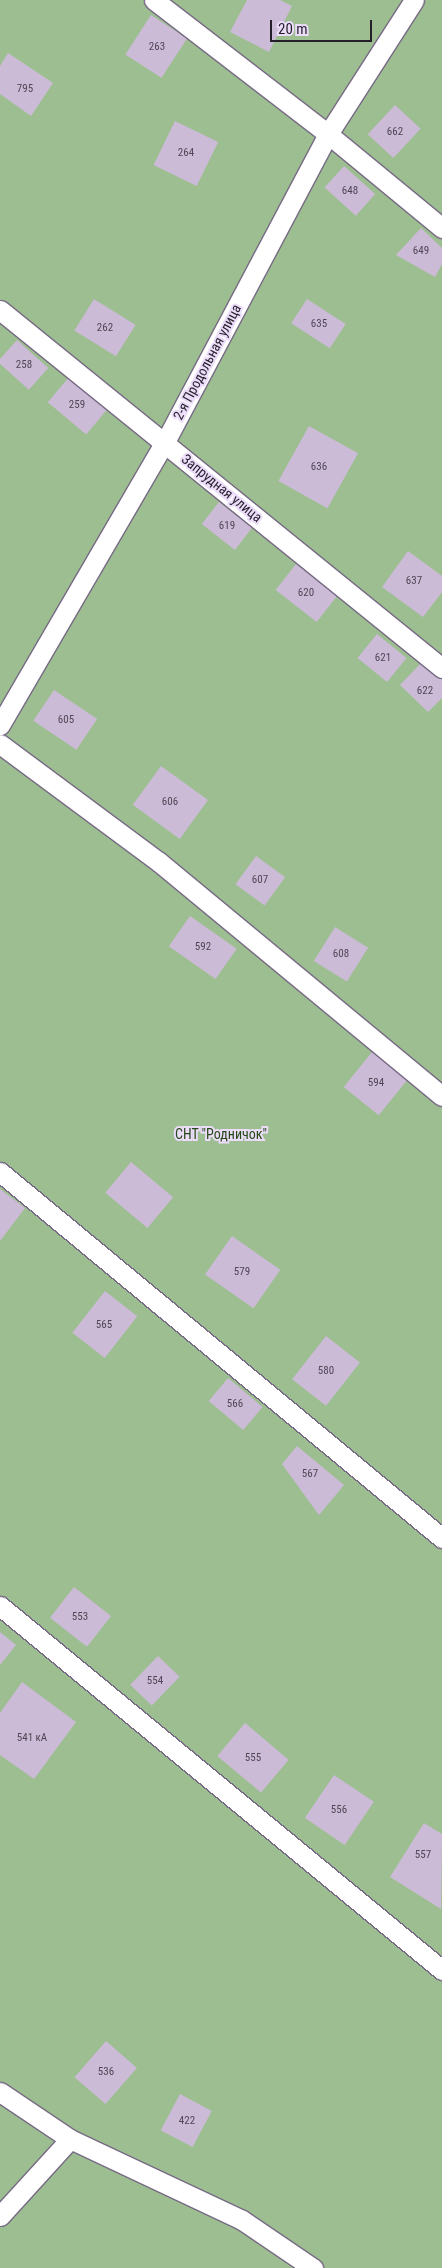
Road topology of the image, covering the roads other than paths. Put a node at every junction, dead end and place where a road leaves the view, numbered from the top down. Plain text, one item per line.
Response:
1 (154, 0) edge
2 (414, 0) edge
3 (328, 134) junction
4 (442, 228) edge
5 (0, 310) edge
6 (165, 442) junction
7 (442, 668) edge
8 (0, 724) edge
9 (0, 744) edge
10 (442, 1096) edge
11 (0, 1172) edge
12 (442, 1538) edge
13 (0, 1606) edge
14 (442, 1970) edge
15 (0, 2092) edge
16 (70, 2139) junction
17 (0, 2216) edge
18 (314, 2268) edge

1 - 3 lane
2 - 3 lane, 2-я Продольная улица
3 - 4 lane
3 - 6 lane, 2-я Продольная улица
5 - 6 lane, Запрудная улица
6 - 7 lane, Запрудная улица
6 - 8 lane, 2-я Продольная улица
9 - 10 lane
11 - 12 lane
13 - 14 lane
15 - 16 lane
16 - 17 lane
16 - 18 lane

